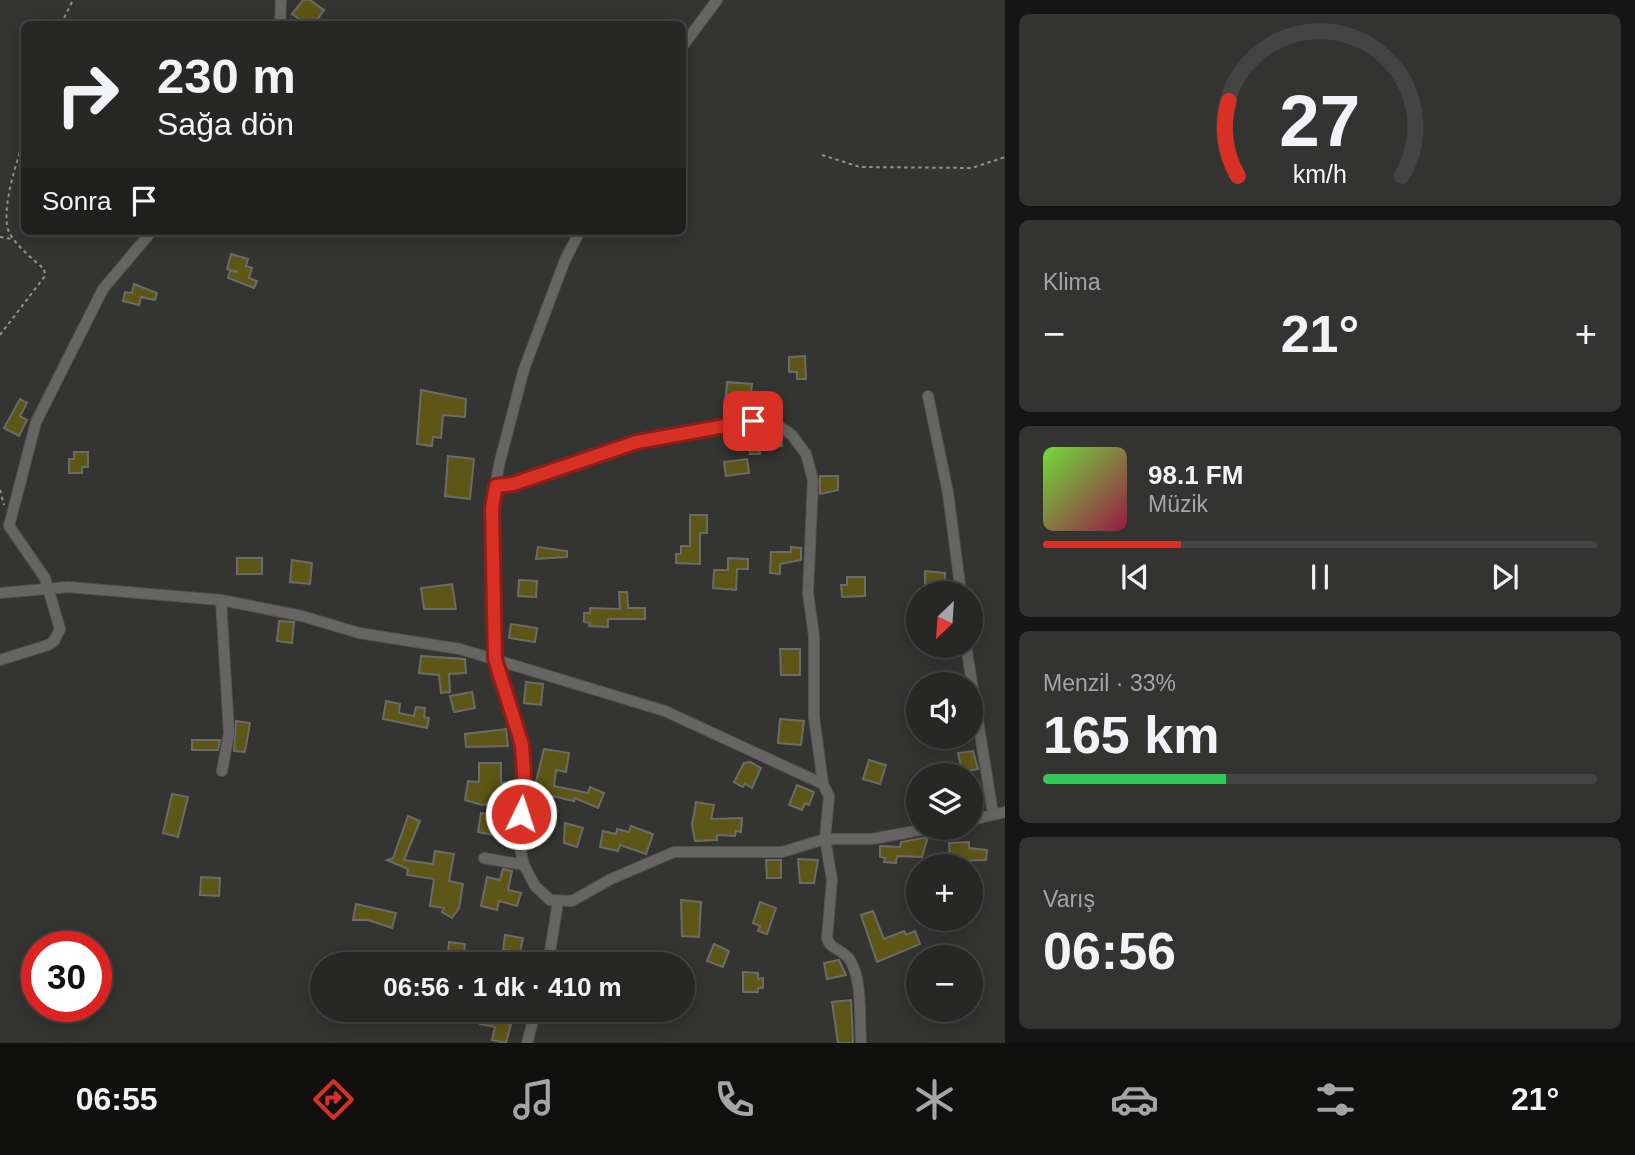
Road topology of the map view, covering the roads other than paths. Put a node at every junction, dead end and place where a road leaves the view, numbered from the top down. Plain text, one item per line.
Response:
1 (281, 0) edge
2 (717, 0) edge
3 (280, 21) edge
4 (686, 42) edge
5 (149, 235) edge
6 (578, 235) edge
7 (928, 396) dead end
8 (496, 486) junction
9 (959, 581) edge
10 (48, 588) junction
11 (0, 593) edge
12 (221, 600) junction
13 (968, 658) edge
14 (495, 659) junction
15 (0, 660) edge
16 (222, 771) dead end
17 (823, 783) junction
18 (999, 813) edge
19 (906, 833) edge
20 (825, 839) junction
21 (484, 858) dead end
22 (524, 865) junction
23 (558, 902) junction
24 (550, 952) edge
25 (533, 1022) edge
26 (527, 1043) edge
27 (861, 1043) edge

1 - 3 street
2 - 4 street
5 - 10 street
6 - 8 street
7 - 9 street
8 - 14 street
8 - 17 street
10 - 11 street
10 - 12 street
10 - 15 street
12 - 14 street
12 - 16 street
13 - 18 street
14 - 17 street
14 - 22 street
17 - 20 street
19 - 20 street
20 - 23 street
20 - 27 street
21 - 22 street
22 - 23 street
23 - 24 street
25 - 26 street

